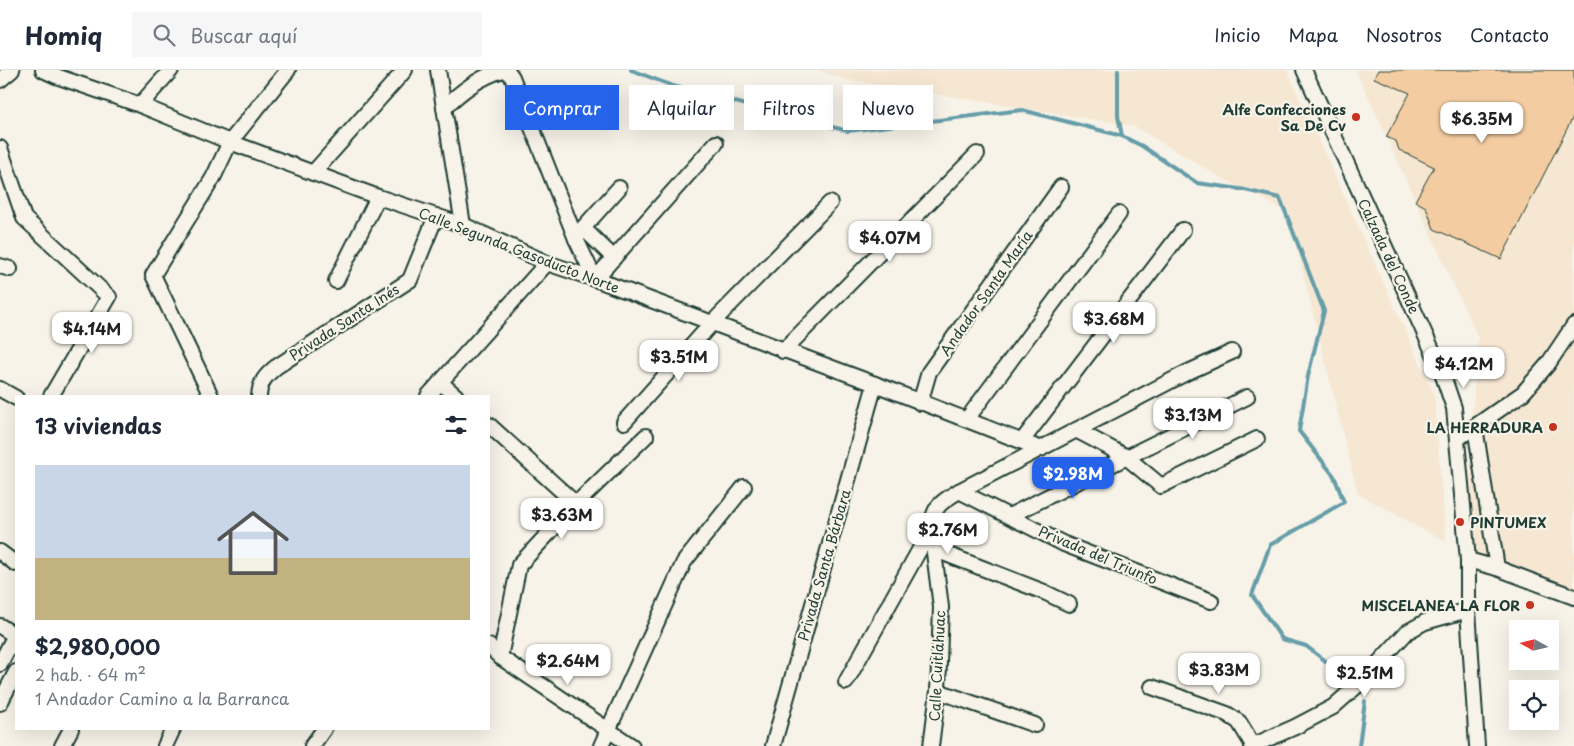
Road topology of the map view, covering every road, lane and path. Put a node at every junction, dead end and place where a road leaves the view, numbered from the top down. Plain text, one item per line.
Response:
1 (12, 70) edge
2 (43, 70) edge
3 (171, 70) edge
4 (288, 70) edge
5 (405, 70) edge
6 (438, 70) edge
7 (503, 70) edge
8 (507, 70) edge
9 (1304, 70) edge
10 (59, 73) edge
11 (0, 80) edge
12 (140, 105) junction
13 (444, 108) junction
14 (230, 142) junction
15 (716, 143) dead end
16 (0, 148) edge
17 (977, 154) dead end
18 (314, 173) junction
19 (1060, 187) dead end
20 (619, 188) dead end
21 (378, 197) junction
22 (830, 203) dead end
23 (1119, 214) dead end
24 (436, 216) junction
25 (463, 225) junction
26 (1183, 230) dead end
27 (580, 234) junction
28 (614, 258) junction
29 (547, 263) junction
30 (595, 279) junction
31 (336, 282) dead end
32 (712, 323) junction
33 (1574, 324) edge
34 (783, 351) junction
35 (1232, 352) dead end
36 (440, 382) junction
37 (875, 384) junction
38 (0, 389) edge
39 (52, 395) edge
40 (211, 395) edge
41 (259, 395) edge
42 (429, 395) edge
43 (455, 395) edge
44 (15, 397) edge
45 (1247, 397) dead end
46 (920, 403) junction
47 (967, 419) junction
48 (624, 422) dead end
49 (490, 427) edge
50 (1475, 427) junction
51 (1076, 430) junction
52 (646, 436) dead end
53 (1257, 439) dead end
54 (1457, 439) junction
55 (1022, 441) junction
56 (1041, 449) junction
57 (1125, 456) junction
58 (744, 487) dead end
59 (959, 491) junction
60 (576, 504) junction
61 (1008, 516) junction
62 (931, 529) junction
63 (932, 549) junction
64 (0, 552) edge
65 (1468, 560) junction
66 (15, 563) edge
67 (1497, 568) junction
68 (1574, 597) edge
69 (1212, 602) dead end
70 (1069, 604) dead end
71 (1468, 610) junction
72 (0, 626) edge
73 (15, 635) edge
74 (15, 638) edge
75 (490, 647) edge
76 (500, 657) junction
77 (0, 664) edge
78 (15, 674) edge
79 (846, 682) dead end
80 (1152, 687) dead end
81 (938, 691) junction
82 (0, 703) edge
83 (1035, 725) dead end
84 (70, 730) edge
85 (173, 730) edge
86 (323, 730) edge
87 (608, 730) junction
88 (62, 746) edge
89 (165, 746) edge
90 (312, 746) edge
91 (600, 746) edge
92 (632, 746) edge
93 (773, 746) edge
94 (931, 746) edge
95 (1253, 746) edge
96 (1477, 746) edge

1 - 11 street
2 - 10 street, Calle Segunda Gasoducto Norte
3 - 12 street
4 - 14 street
5 - 18 street
6 - 13 street
7 - 13 street
8 - 27 street
9 - 54 street, Calzada del Conde
10 - 12 street, Calle Segunda Gasoducto Norte
12 - 14 street, Calle Segunda Gasoducto Norte
13 - 25 street
14 - 18 street, Calle Segunda Gasoducto Norte
14 - 40 street
15 - 28 street
16 - 39 street
17 - 34 street
18 - 21 street, Calle Segunda Gasoducto Norte
19 - 46 street, Andador Santa María
20 - 27 street
21 - 24 street, Calle Segunda Gasoducto Norte
21 - 31 street
22 - 32 street
23 - 47 street
24 - 25 street, Calle Segunda Gasoducto Norte
24 - 41 street, Privada Santa Inés
25 - 29 street, Calle Segunda Gasoducto Norte
26 - 55 street
27 - 28 street
27 - 30 street
28 - 30 street
29 - 30 street, Calle Segunda Gasoducto Norte
29 - 36 street
30 - 32 street, Calle Segunda Gasoducto Norte
32 - 34 street, Calle Segunda Gasoducto Norte
32 - 48 street
33 - 50 street
34 - 37 street, Calle Segunda Gasoducto Norte
35 - 51 street, Calle Cuitláhuac
36 - 42 street
36 - 43 street
37 - 46 street, Calle Segunda Gasoducto Norte
37 - 93 street, Privada Santa Bárbara
38 - 44 street
45 - 57 street
46 - 47 street, Calle Segunda Gasoducto Norte
47 - 55 street, Calle Segunda Gasoducto Norte
49 - 60 street
50 - 54 street
50 - 67 street
51 - 56 street, Calle Cuitláhuac
51 - 57 street
52 - 60 street
53 - 57 street
54 - 65 street, Calzada del Conde
55 - 56 street, Calle Segunda Gasoducto Norte
56 - 59 street, Calle Cuitláhuac
57 - 61 street
58 - 87 street
59 - 61 street, Privada del Triunfo
59 - 62 street, Calle Cuitláhuac
60 - 76 street
61 - 69 street, Privada del Triunfo
62 - 63 street, Calle Cuitláhuac
62 - 79 street
63 - 70 street
63 - 81 street, Calle Cuitláhuac
64 - 66 street
65 - 67 street
65 - 71 street, Calzada del Conde
67 - 68 street
71 - 95 street
71 - 96 street, Calzada del Conde
72 - 73 street
74 - 77 street
75 - 76 street
76 - 87 street
78 - 82 street
80 - 95 street
81 - 83 street
81 - 94 street, Calle Cuitláhuac
84 - 88 street
85 - 89 street
86 - 90 street
87 - 91 street
87 - 92 street

